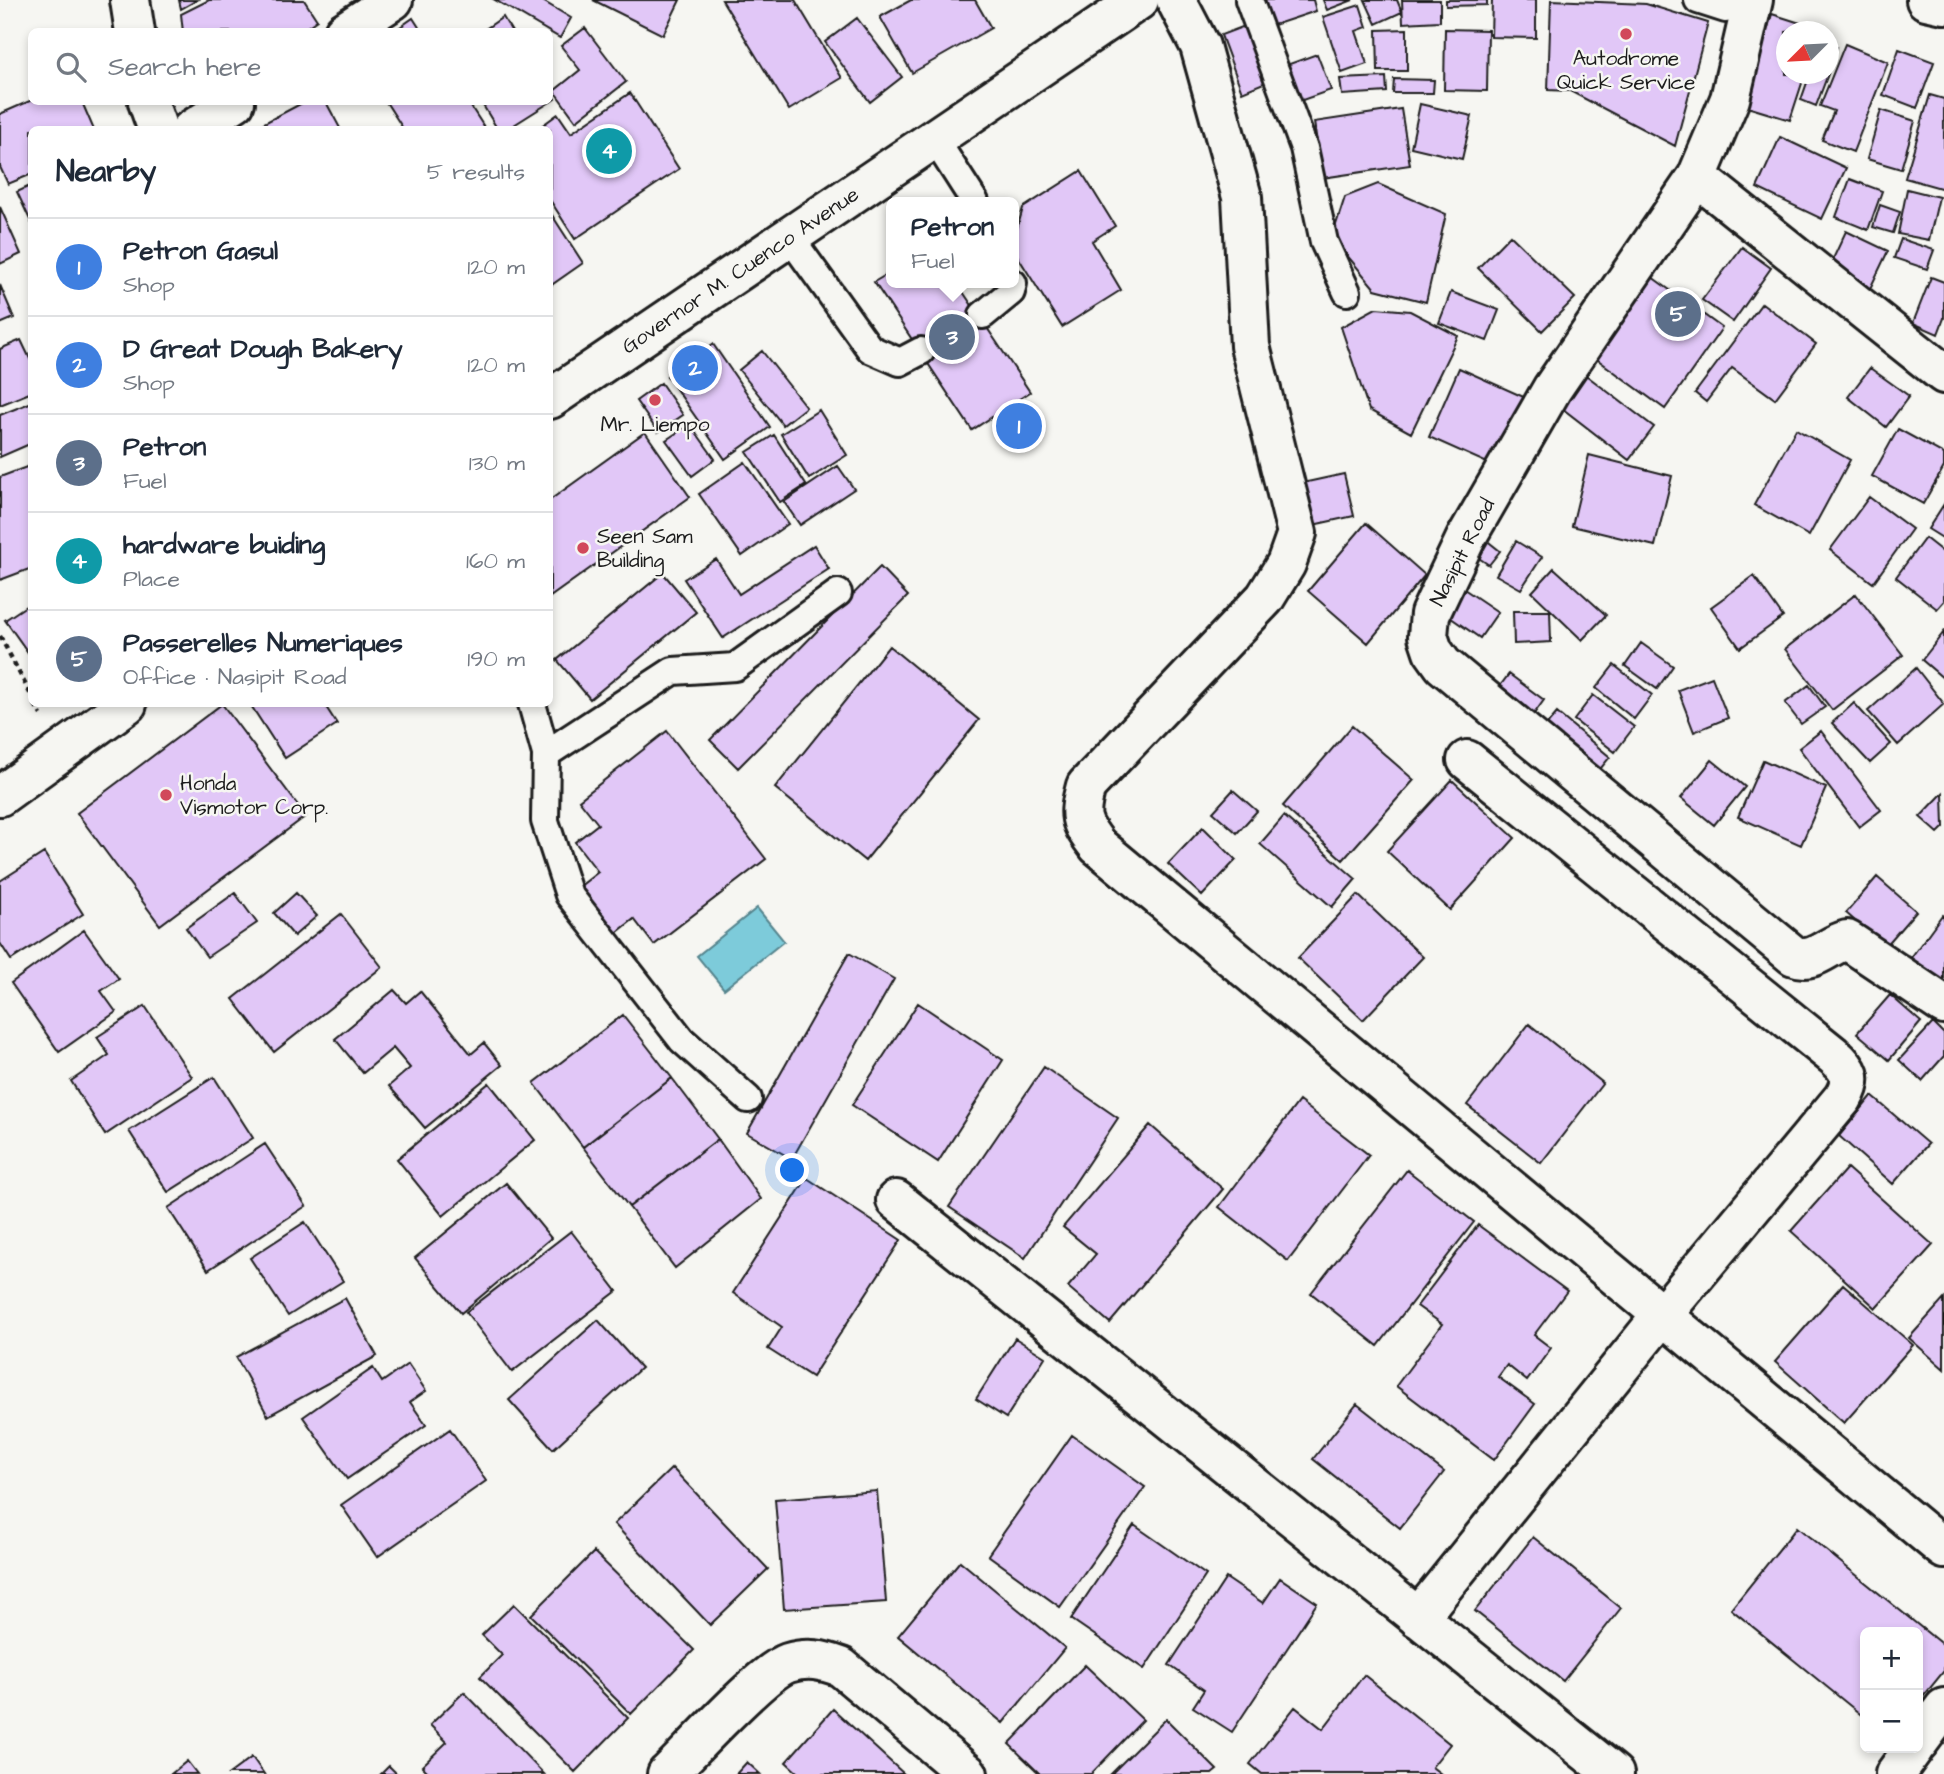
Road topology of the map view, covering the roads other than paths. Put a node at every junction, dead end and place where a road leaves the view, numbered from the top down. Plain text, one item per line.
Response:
1 (130, 0) edge
2 (393, 0) edge
3 (1176, 0) edge
4 (1249, 0) edge
5 (1698, 0) edge
6 (1134, 1) edge
7 (1739, 4) edge
8 (134, 28) edge
9 (350, 28) edge
10 (149, 105) edge
11 (229, 105) edge
12 (157, 126) edge
13 (197, 126) edge
14 (934, 138) junction
15 (1697, 177) junction
16 (972, 197) edge
17 (789, 236) junction
18 (1012, 288) edge
19 (1347, 292) dead end
20 (982, 315) dead end
21 (922, 351) dead end
22 (1944, 374) edge
23 (553, 397) edge
24 (838, 593) dead end
25 (123, 707) edge
26 (532, 707) edge
27 (546, 754) junction
28 (1467, 760) dead end
29 (0, 796) edge
30 (1944, 1006) edge
31 (748, 1099) dead end
32 (896, 1200) dead end
33 (1663, 1314) junction
34 (1944, 1549) edge
35 (1418, 1618) junction
36 (1944, 1708) edge
37 (1923, 1736) edge
38 (1910, 1753) edge
39 (667, 1774) edge
40 (968, 1774) edge
41 (1614, 1774) edge
42 (1895, 1774) edge

1 - 8 street
2 - 9 street
3 - 33 street
4 - 19 lane
5 - 7 lane
6 - 14 street, Governor M. Cuenco Avenue
7 - 15 street, Nasipit Road
10 - 12 street
11 - 13 street
14 - 16 lane
14 - 17 street, Governor M. Cuenco Avenue
15 - 22 street
15 - 30 street, Nasipit Road
17 - 21 lane
17 - 23 street, Governor M. Cuenco Avenue
18 - 20 lane
24 - 27 lane
25 - 29 street
26 - 27 lane
27 - 31 lane
28 - 33 street
32 - 35 street
33 - 34 street
33 - 35 street
35 - 41 street
36 - 37 street
38 - 42 street
39 - 40 street

